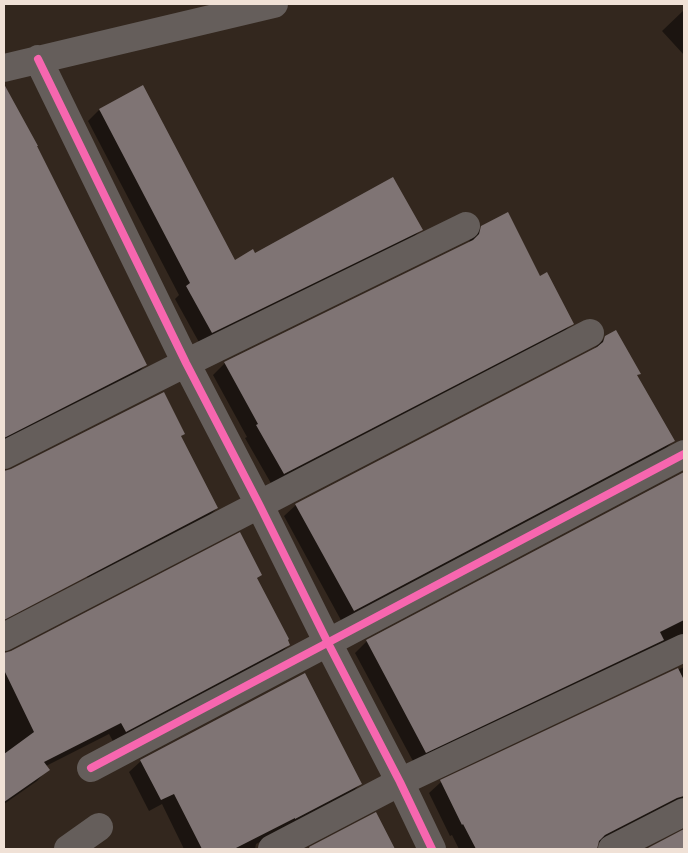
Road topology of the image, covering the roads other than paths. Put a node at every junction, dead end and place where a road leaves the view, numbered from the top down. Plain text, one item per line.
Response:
1 (274, 4) edge
2 (38, 60) junction
3 (4, 68) edge
4 (466, 226) dead end
5 (590, 333) dead end
6 (186, 363) junction
7 (684, 454) edge
8 (4, 455) edge
9 (259, 504) junction
10 (4, 637) edge
11 (328, 643) junction
12 (684, 648) edge
13 (90, 768) dead end
14 (400, 782) junction
15 (684, 812) edge
16 (99, 827) dead end
17 (68, 849) edge
18 (272, 849) edge
19 (432, 849) edge
20 (612, 849) edge

1 - 2 street
2 - 3 street
2 - 6 street
4 - 6 street
5 - 9 street
6 - 8 street
6 - 9 street
7 - 11 street
9 - 10 street
9 - 11 street
11 - 13 street
11 - 14 street
12 - 14 street
14 - 18 street
14 - 19 street
15 - 20 street
16 - 17 street

